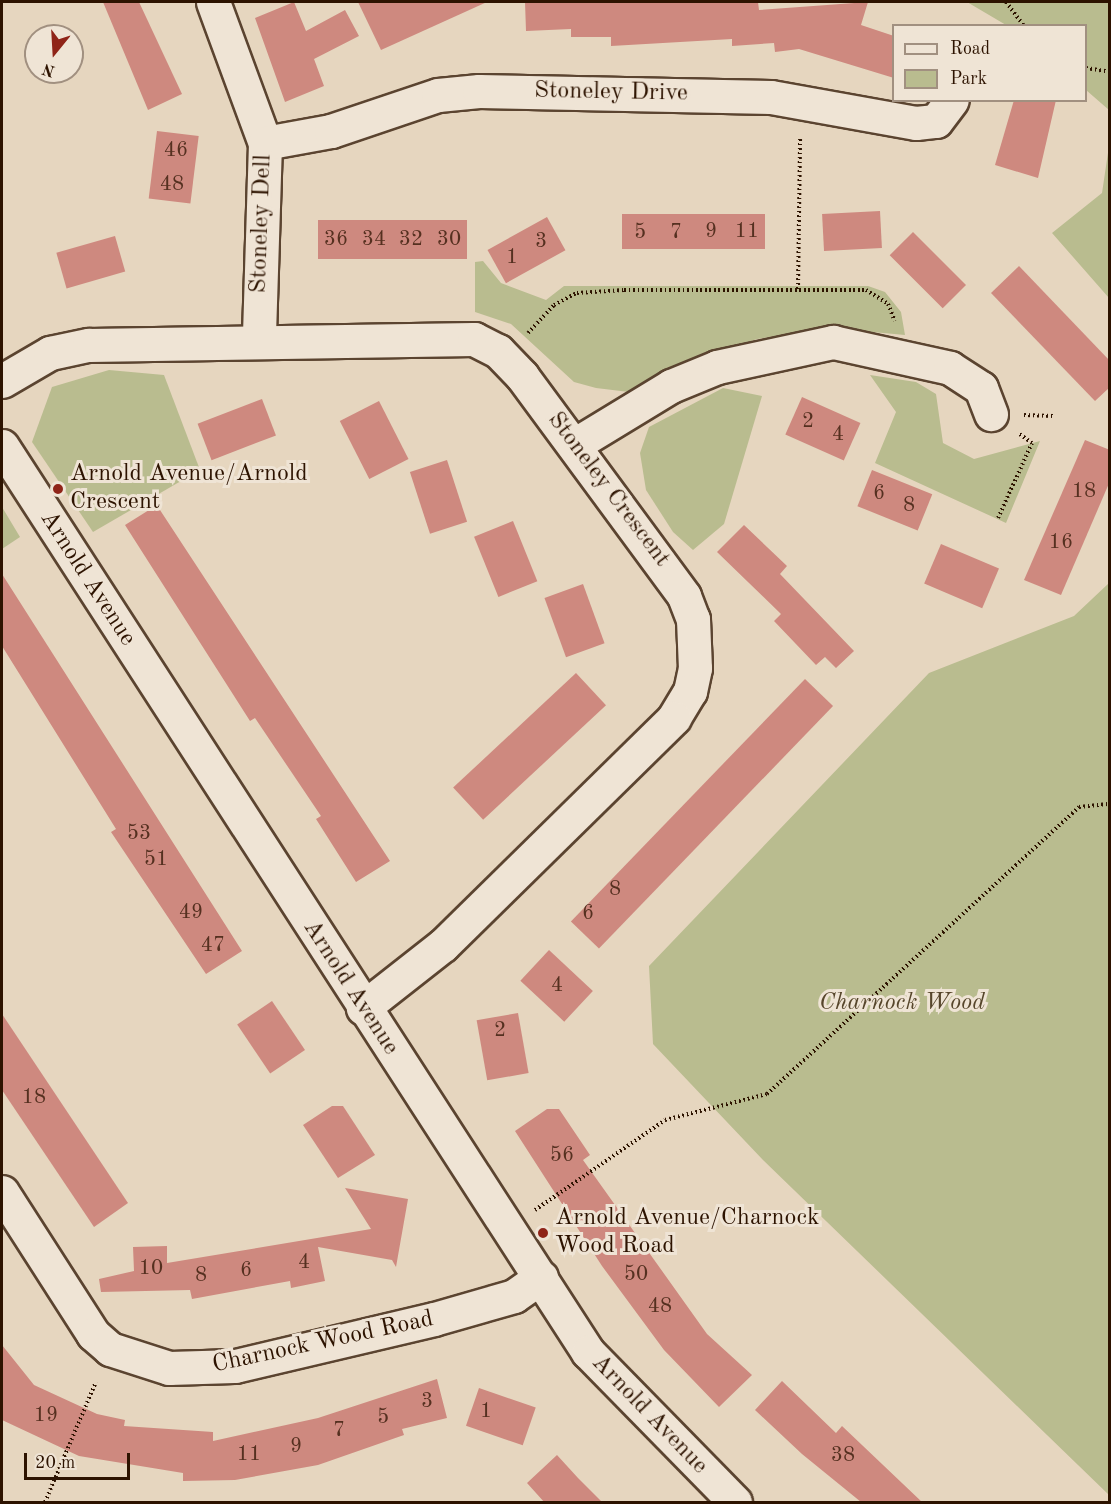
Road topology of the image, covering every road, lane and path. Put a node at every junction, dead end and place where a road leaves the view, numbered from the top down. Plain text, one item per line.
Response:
1 (1006, 2) edge
2 (222, 4) edge
3 (1022, 24) edge
4 (1087, 68) edge
5 (1110, 72) edge
6 (800, 102) junction
7 (951, 102) edge
8 (265, 142) junction
9 (798, 289) junction
10 (259, 338) junction
11 (889, 351) junction
12 (505, 359) junction
13 (2, 381) edge
14 (991, 414) joint
15 (574, 445) junction
16 (2, 446) edge
17 (998, 518) dead end
18 (1110, 804) edge
19 (363, 1008) junction
20 (2, 1192) edge
21 (508, 1229) junction
22 (541, 1277) junction
23 (110, 1349) junction
24 (45, 1503) edge
25 (735, 1503) edge

1 - 3 path
2 - 8 street, Stoneley Dell
4 - 5 path
6 - 7 street, Stoneley Drive
6 - 8 street, Stoneley Drive
6 - 9 path
8 - 10 street, Stoneley Dell
9 - 11 path
9 - 12 path
10 - 12 street, Stoneley Crescent
10 - 13 street, Stoneley Crescent
11 - 14 street
11 - 15 street
12 - 15 street, Stoneley Crescent
14 - 17 path
15 - 19 street, Stoneley Crescent
16 - 19 street, Arnold Avenue
18 - 21 path
19 - 21 street, Arnold Avenue
20 - 23 street, Charnock Wood Road
21 - 22 street, Arnold Avenue
22 - 23 street, Charnock Wood Road
22 - 25 street, Arnold Avenue
23 - 24 path

